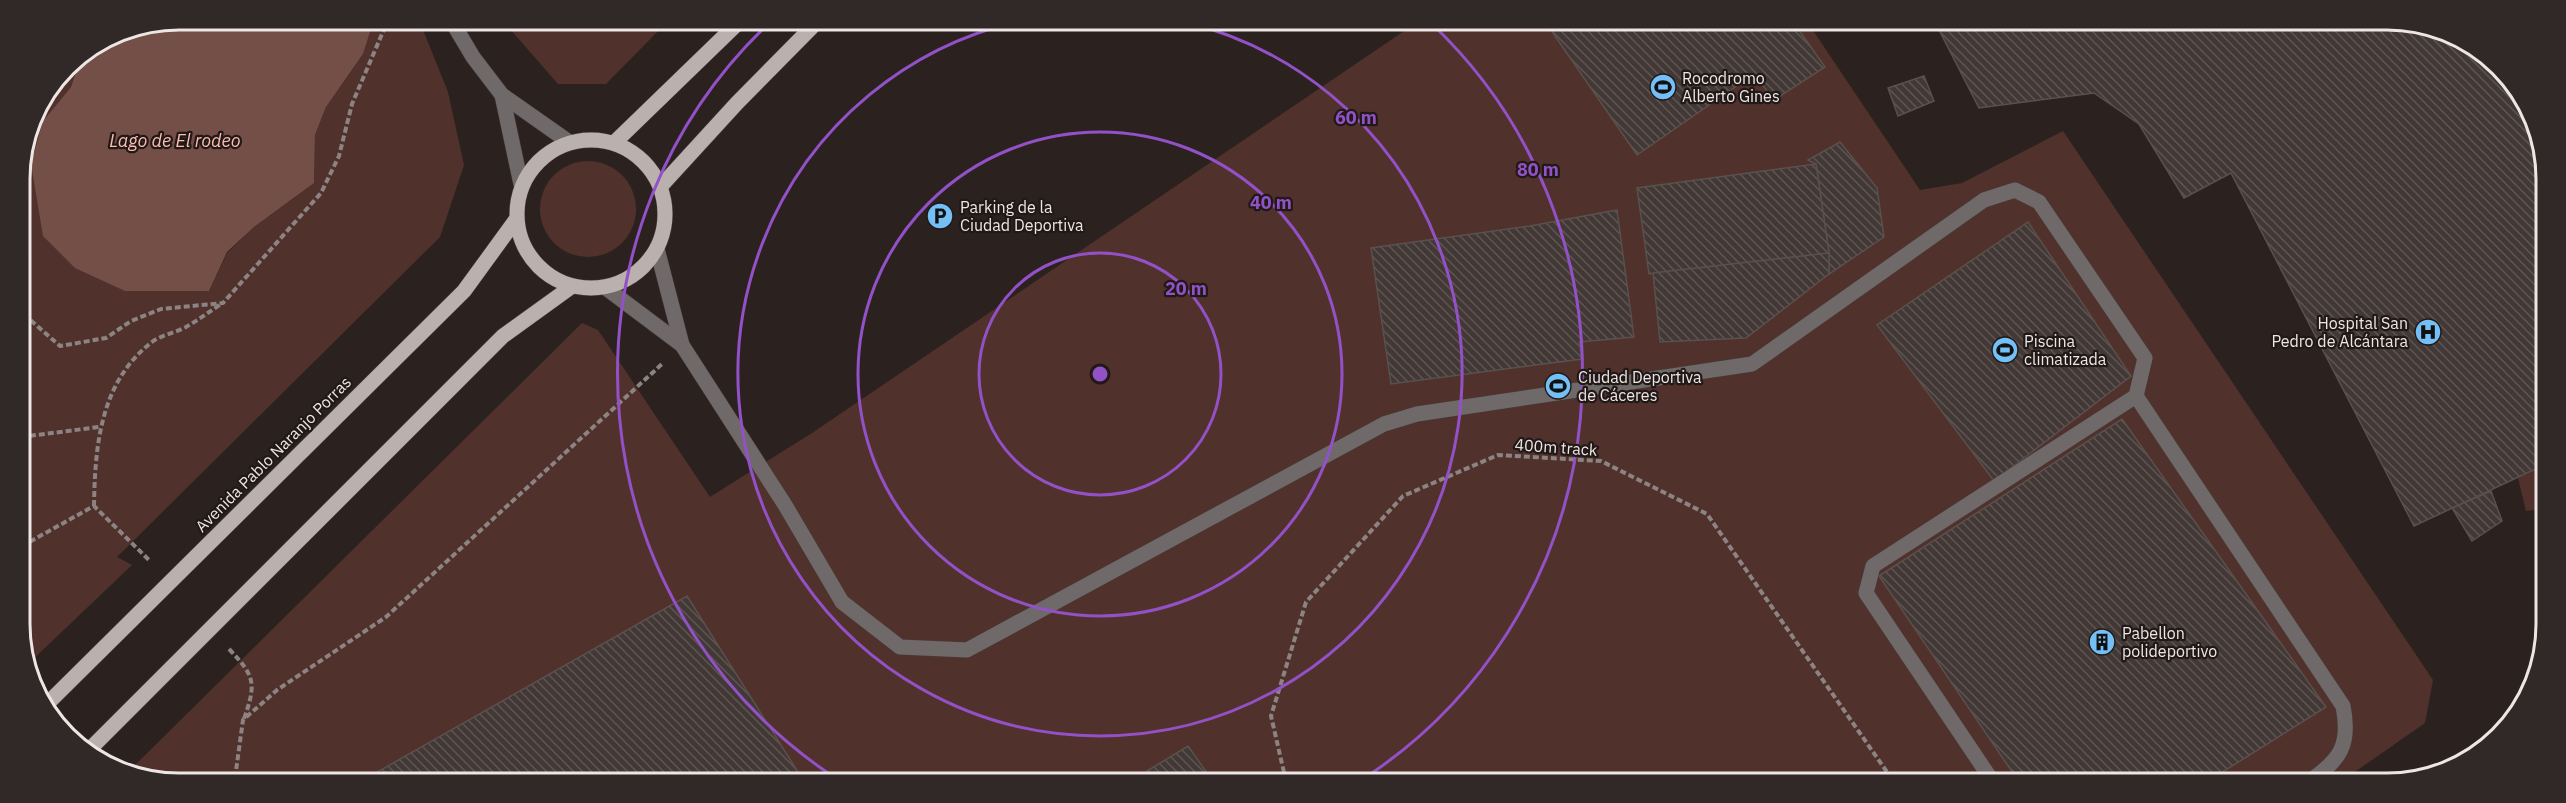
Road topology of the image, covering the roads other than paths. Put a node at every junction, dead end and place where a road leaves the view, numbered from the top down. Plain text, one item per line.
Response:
1 (457, 30) edge
2 (731, 30) edge
3 (809, 30) edge
4 (502, 95) junction
5 (569, 142) junction
6 (614, 143) junction
7 (521, 184) junction
8 (661, 186) junction
9 (515, 221) junction
10 (657, 249) junction
11 (571, 287) junction
12 (606, 288) junction
13 (682, 345) junction
14 (2136, 396) junction
15 (51, 700) edge
16 (93, 745) edge
17 (1987, 773) edge
18 (2320, 773) edge

1 - 4 street
2 - 6 main road
3 - 8 main road
4 - 5 street
4 - 7 street
5 - 6 main road
5 - 7 main road
6 - 8 main road
7 - 9 main road
8 - 10 main road
9 - 11 main road
9 - 15 main road, Avenida Pablo Naranjo Porras
10 - 12 main road
10 - 13 street
11 - 12 main road
11 - 16 main road
12 - 13 street
13 - 14 street
14 - 17 street
14 - 18 street

